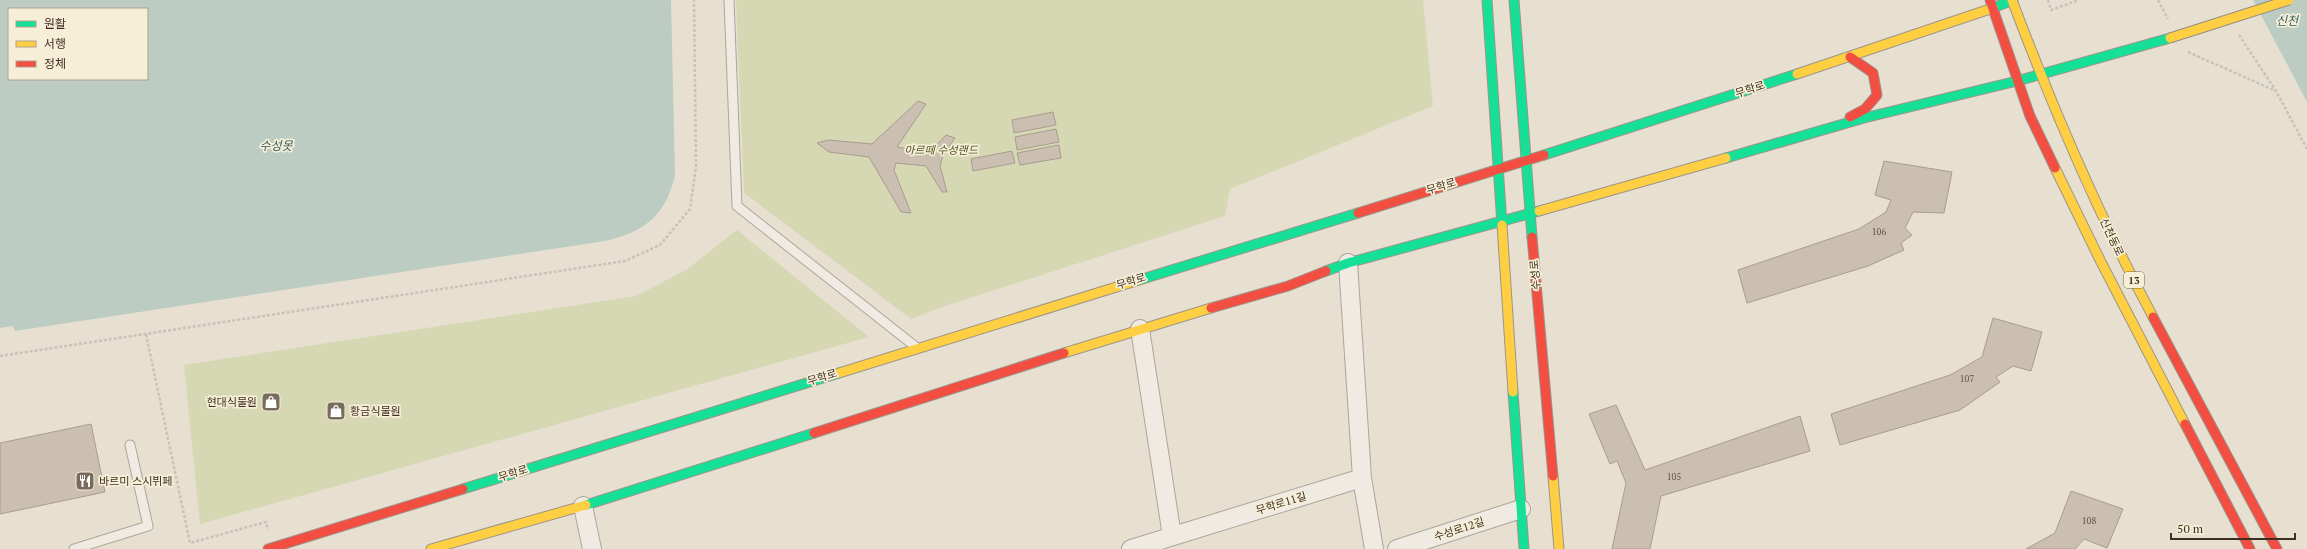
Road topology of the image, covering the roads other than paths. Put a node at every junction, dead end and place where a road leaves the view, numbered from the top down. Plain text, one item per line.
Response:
1 (729, 0) edge
2 (1487, 0) edge
3 (1514, 0) edge
4 (2012, 0) edge
5 (2289, 0) edge
6 (1992, 4) edge
7 (1850, 57) junction
8 (2040, 75) junction
9 (2017, 81) junction
10 (1833, 126) junction
11 (1526, 161) junction
12 (1499, 168) junction
13 (1530, 214) junction
14 (1502, 221) junction
15 (1348, 263) junction
16 (1140, 329) junction
17 (917, 348) junction
18 (130, 445) dead end
19 (1362, 478) junction
20 (583, 506) junction
21 (1521, 509) junction
22 (1172, 536) junction
23 (271, 548) edge
24 (74, 549) edge
25 (431, 549) edge
26 (592, 549) edge
27 (1130, 549) edge
28 (1374, 549) edge
29 (1398, 549) edge
30 (1524, 549) edge
31 (1559, 549) edge
32 (2250, 549) edge
33 (2277, 549) edge

1 - 17 lane
2 - 12 main road
3 - 11 main road, 수성로
4 - 6 main road, 무학로
4 - 8 main road, 신천동로 / 13
5 - 8 main road, bridge
6 - 7 main road, 무학로
6 - 9 main road, 신천동로 / 13
7 - 10 main road
7 - 11 main road, 무학로
8 - 9 main road
8 - 33 main road, 신천동로 / 13
9 - 10 main road
9 - 32 main road, 신천동로 / 13
10 - 13 main road
11 - 12 main road, 무학로
11 - 13 main road, 수성로
12 - 14 main road
12 - 17 main road, 무학로
13 - 14 main road
13 - 31 main road, 수성로
14 - 15 main road
14 - 21 main road
15 - 16 main road
15 - 19 street
16 - 20 main road
16 - 22 street
17 - 23 main road, 무학로
18 - 24 lane
19 - 22 street, 무학로11길
19 - 28 street
20 - 25 main road
20 - 26 street
21 - 29 street, 수성로12길
21 - 30 main road
22 - 27 street, 무학로11길

